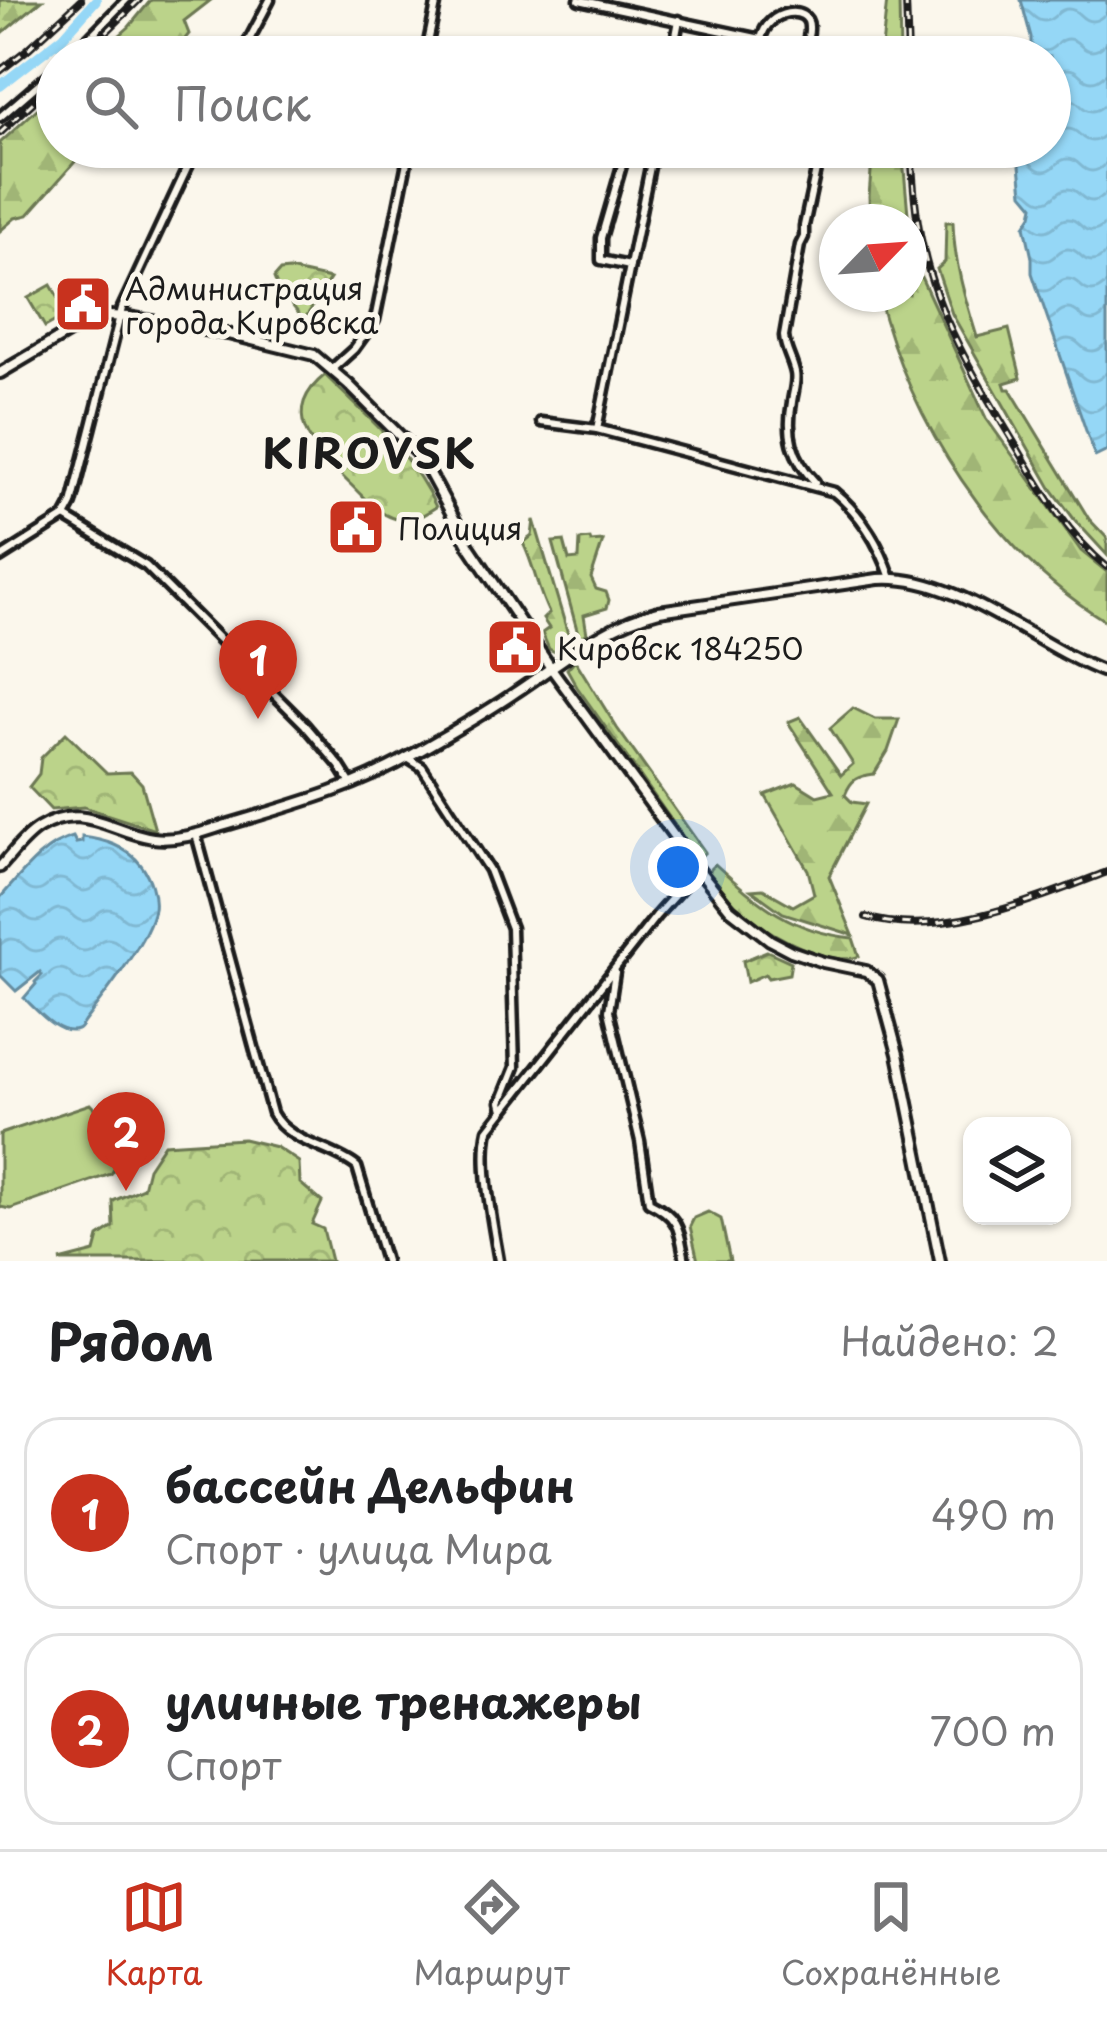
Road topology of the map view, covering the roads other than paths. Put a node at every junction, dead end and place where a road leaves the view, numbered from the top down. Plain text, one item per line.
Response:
1 (127, 0) edge
2 (270, 0) edge
3 (437, 0) edge
4 (579, 0) edge
5 (680, 20) junction
6 (91, 36) edge
7 (251, 36) edge
8 (429, 36) edge
9 (677, 36) edge
10 (748, 36) edge
11 (762, 36) edge
12 (807, 36) edge
13 (36, 86) edge
14 (0, 117) edge
15 (187, 168) edge
16 (406, 168) edge
17 (621, 168) edge
18 (650, 168) edge
19 (816, 168) edge
20 (630, 266) junction
21 (120, 315) junction
22 (330, 368) junction
23 (0, 373) edge
24 (541, 422) dead end
25 (598, 429) junction
26 (818, 485) junction
27 (66, 520) junction
28 (0, 558) edge
29 (891, 578) junction
30 (551, 668) junction
31 (1107, 673) edge
32 (408, 758) junction
33 (351, 784) junction
34 (196, 834) junction
35 (0, 867) edge
36 (698, 869) junction
37 (614, 969) junction
38 (503, 1110) junction
39 (385, 1261) edge
40 (499, 1261) edge
41 (685, 1261) edge
42 (940, 1261) edge

1 - 6 street
2 - 7 street
3 - 8 street
4 - 5 street
5 - 9 street
5 - 10 street
11 - 12 street
13 - 14 street
15 - 21 street
16 - 22 street
17 - 20 street
18 - 20 street
19 - 26 street
20 - 25 street
21 - 22 street
21 - 23 street
21 - 27 street
22 - 30 street
24 - 25 street
25 - 26 street
26 - 29 street
27 - 28 street
27 - 33 street
29 - 30 street
29 - 31 street
30 - 32 street
30 - 36 street
32 - 33 street
32 - 38 street
33 - 34 street
34 - 35 street
34 - 39 street
36 - 37 street
36 - 42 street
37 - 38 street
37 - 41 street
38 - 40 street

